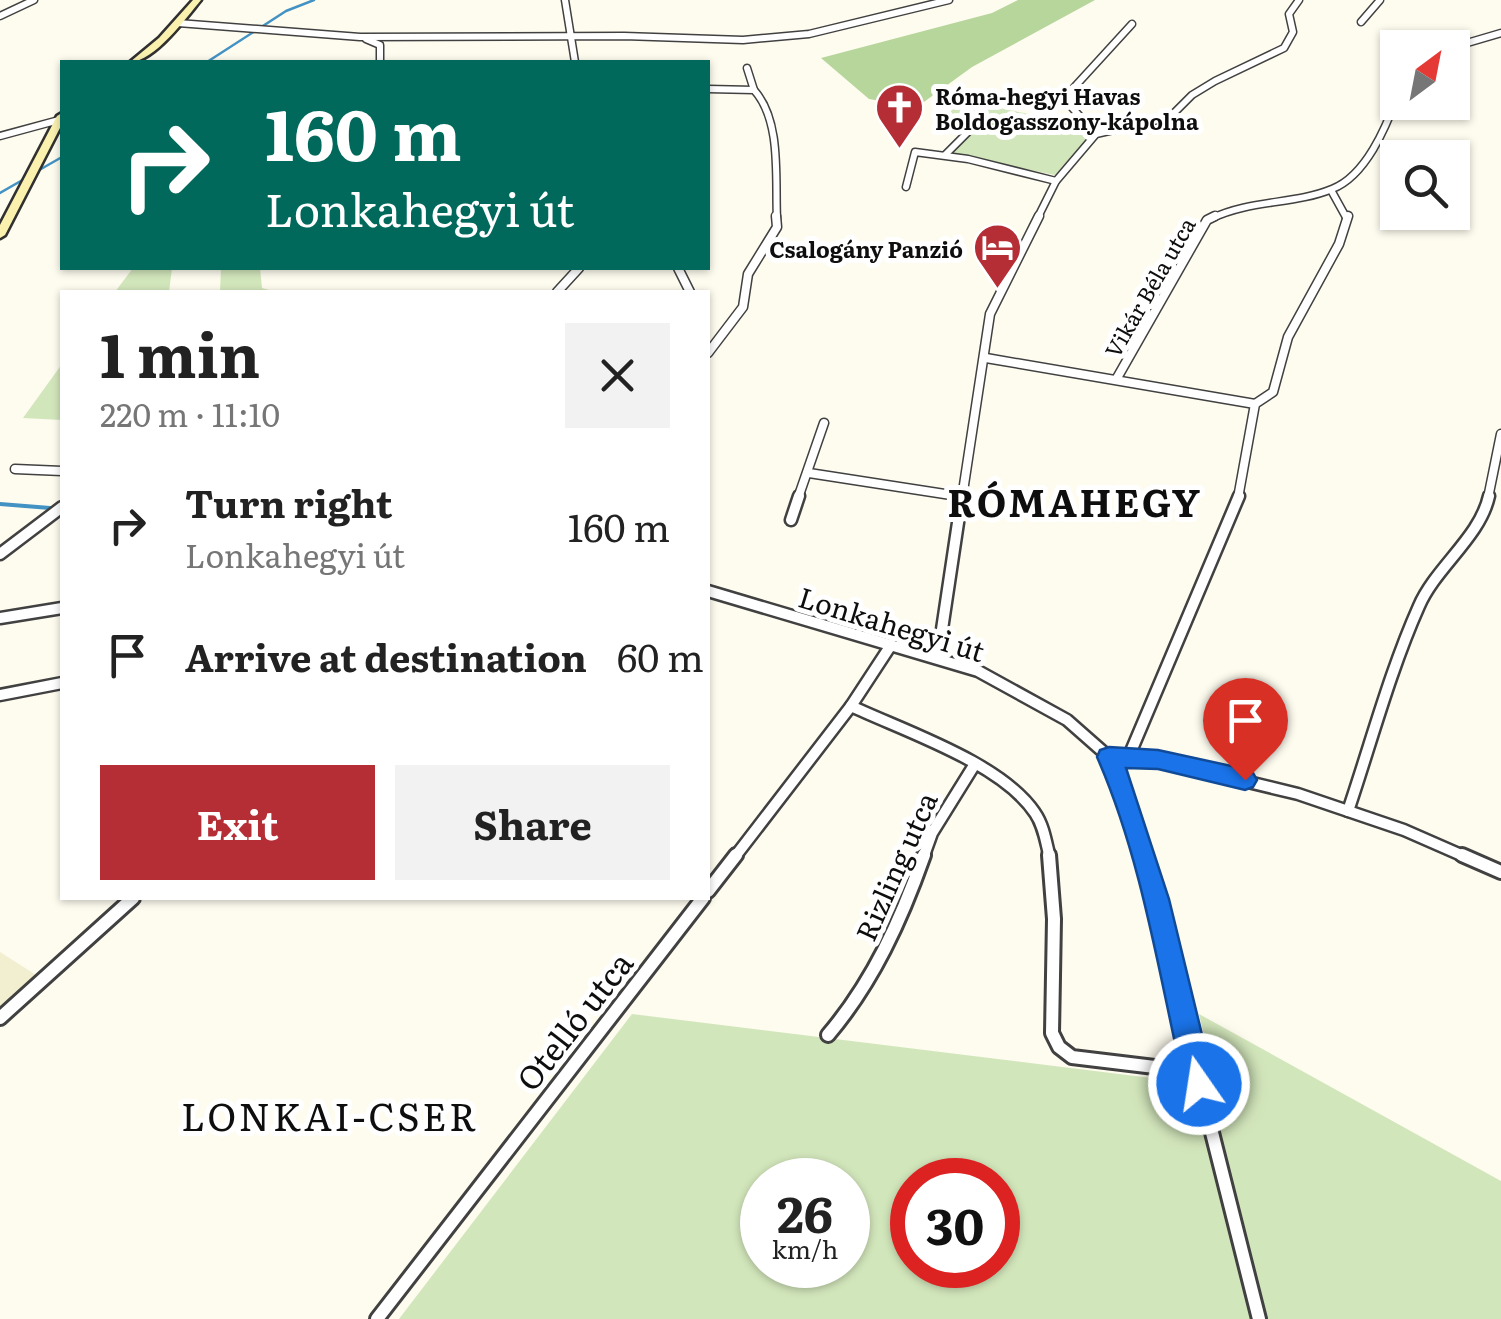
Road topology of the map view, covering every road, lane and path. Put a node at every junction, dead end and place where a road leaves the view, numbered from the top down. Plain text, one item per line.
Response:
1 (34, 0) edge
2 (196, 0) edge
3 (565, 0) edge
4 (949, 0) edge
5 (1299, 0) edge
6 (1380, 0) edge
7 (0, 16) edge
8 (1361, 22) dead end
9 (178, 23) junction
10 (1132, 24) dead end
11 (1501, 34) edge
12 (360, 37) junction
13 (570, 38) junction
14 (1470, 43) edge
15 (136, 60) edge
16 (380, 60) edge
17 (575, 60) edge
18 (747, 68) dead end
19 (710, 90) edge
20 (754, 90) junction
21 (60, 118) edge
22 (60, 120) edge
23 (1388, 120) edge
24 (973, 127) dead end
25 (1096, 134) junction
26 (0, 136) edge
27 (944, 155) junction
28 (1056, 181) junction
29 (906, 188) dead end
30 (1331, 190) junction
31 (0, 235) edge
32 (577, 270) edge
33 (559, 290) edge
34 (710, 351) edge
35 (986, 358) junction
36 (1117, 378) junction
37 (1255, 404) junction
38 (824, 422) dead end
39 (1501, 434) edge
40 (15, 469) dead end
41 (60, 471) edge
42 (809, 473) junction
43 (964, 497) junction
44 (60, 509) edge
45 (791, 520) dead end
46 (0, 554) edge
47 (710, 592) edge
48 (60, 608) edge
49 (0, 618) edge
50 (891, 645) junction
51 (938, 656) junction
52 (60, 683) edge
53 (0, 695) edge
54 (851, 706) junction
55 (1129, 756) junction
56 (1109, 757) junction
57 (973, 767) junction
58 (1348, 811) junction
59 (1501, 872) edge
60 (710, 888) edge
61 (131, 900) edge
62 (701, 900) edge
63 (0, 1018) edge
64 (828, 1036) dead end
65 (1196, 1072) junction
66 (377, 1319) edge
67 (1259, 1319) edge

1 - 7 street
2 - 9 street
3 - 13 street
4 - 13 street
5 - 25 street
6 - 8 street
9 - 12 street
9 - 15 street
10 - 25 street
11 - 14 street
12 - 13 street
12 - 16 street
13 - 17 street
18 - 20 street
19 - 20 street
20 - 34 street
21 - 26 street
22 - 31 street
23 - 30 street
24 - 27 street
25 - 28 street
27 - 28 street
27 - 29 street
28 - 35 street
30 - 36 street, Vikár Béla utca
30 - 37 street
32 - 33 street
35 - 36 street
35 - 43 street
36 - 37 street
37 - 55 street
38 - 42 street
39 - 58 street
40 - 41 street
42 - 43 street
42 - 45 street
43 - 51 street
44 - 46 street
47 - 50 street, Lonkahegyi út
48 - 49 street
50 - 51 street, Lonkahegyi út
50 - 54 street
51 - 56 street, Lonkahegyi út
52 - 53 street
54 - 57 street
54 - 60 street
55 - 56 street
55 - 58 street
56 - 65 street
57 - 64 street, Rizling utca
57 - 65 street
58 - 59 street
61 - 63 street
62 - 66 street, Otelló utca
65 - 67 street

